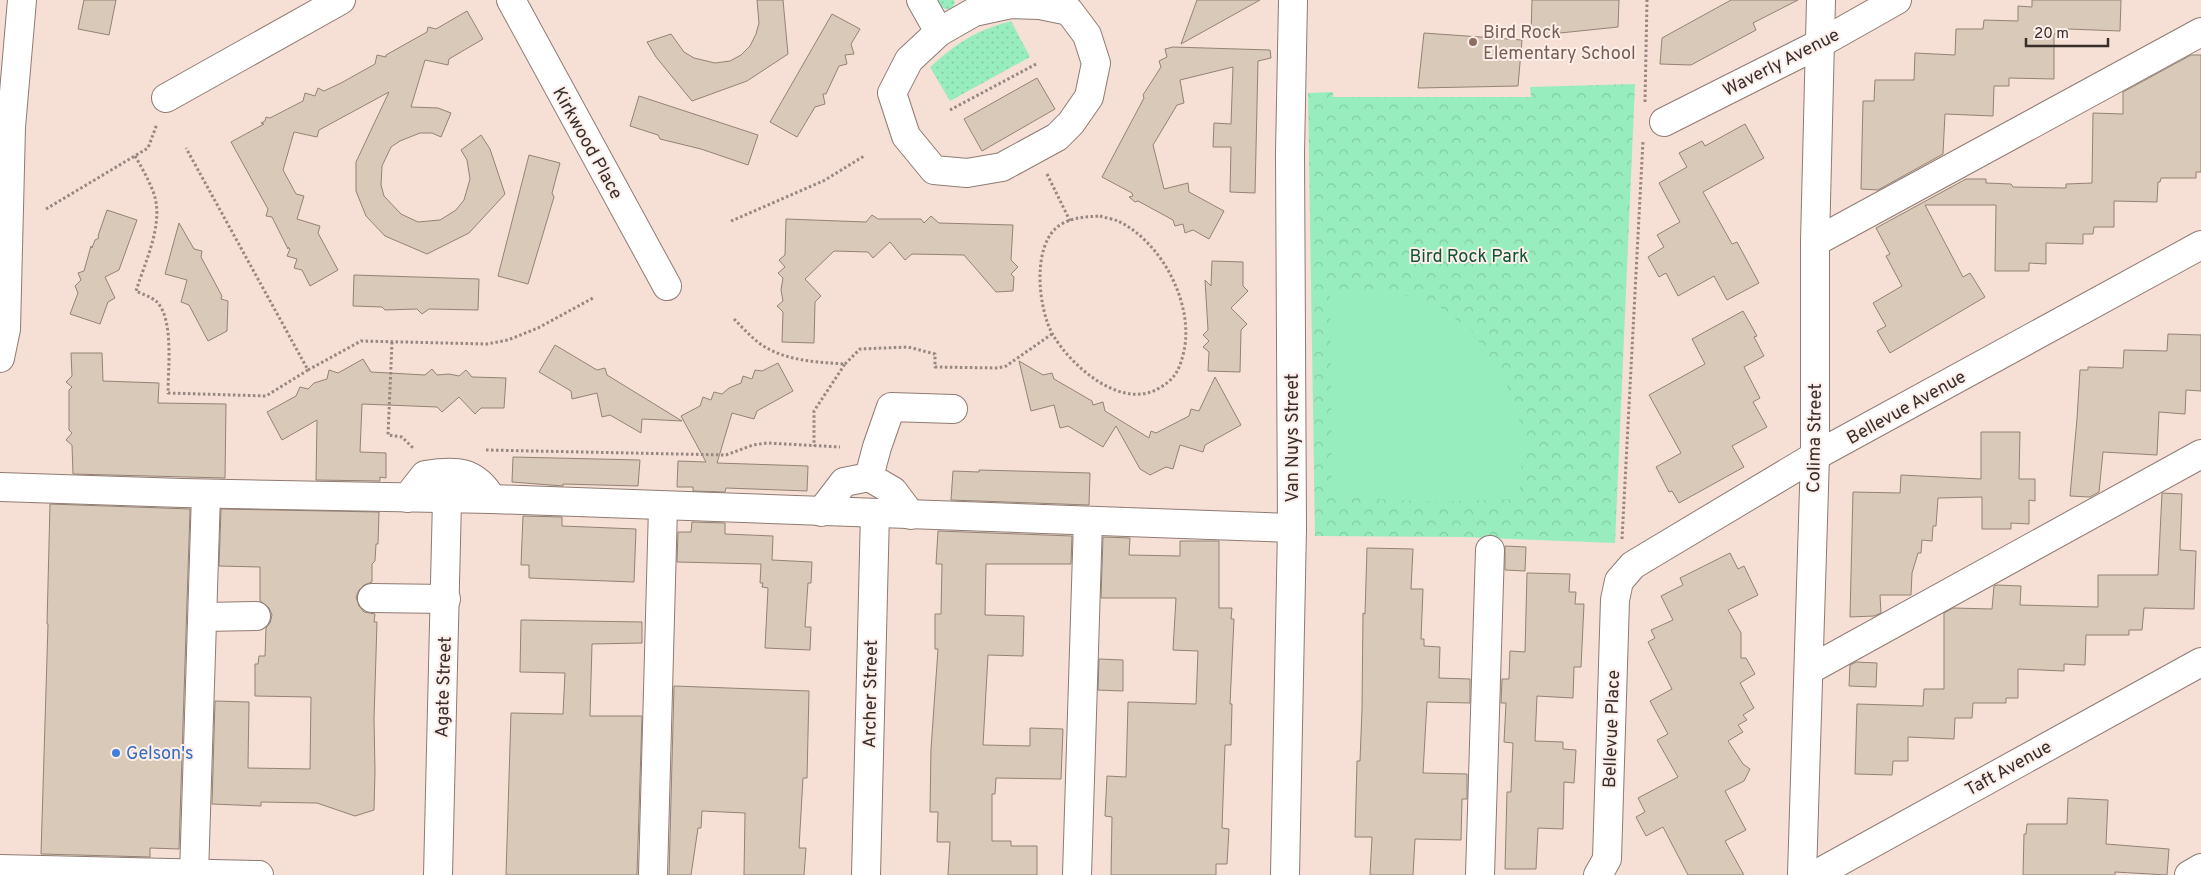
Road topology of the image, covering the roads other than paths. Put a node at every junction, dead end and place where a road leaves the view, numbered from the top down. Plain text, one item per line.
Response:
1 (22, 0) edge
2 (341, 0) edge
3 (511, 0) edge
4 (921, 0) edge
5 (1293, 0) edge
6 (1821, 0) edge
7 (1897, 0) edge
8 (971, 6) edge
9 (939, 32) junction
10 (2201, 32) edge
11 (1819, 44) junction
12 (166, 98) dead end
13 (1654, 128) road end
14 (1815, 242) junction
15 (2201, 244) edge
16 (667, 286) dead end
17 (0, 358) edge
18 (953, 409) dead end
19 (2201, 454) edge
20 (1815, 456) junction
21 (869, 477) junction
22 (0, 487) edge
23 (206, 494) junction
24 (407, 498) junction
25 (492, 499) junction
26 (447, 500) junction
27 (663, 507) junction
28 (821, 512) junction
29 (875, 513) junction
30 (911, 515) junction
31 (1088, 521) junction
32 (1292, 528) junction
33 (1490, 550) dead end
34 (1619, 581) joint
35 (372, 598) dead end
36 (446, 599) junction
37 (256, 616) dead end
38 (203, 617) junction
39 (2201, 662) edge
40 (1808, 670) junction
41 (2201, 868) edge
42 (0, 869) edge
43 (194, 874) edge
44 (259, 875) edge
45 (438, 875) edge
46 (653, 875) edge
47 (866, 875) edge
48 (1078, 875) edge
49 (1285, 875) edge
50 (1480, 875) edge
51 (1598, 875) edge
52 (1802, 875) edge
53 (1815, 875) edge
54 (2189, 875) edge

1 - 17 street
2 - 12 street
3 - 16 street, Kirkwood Place
4 - 9 street
5 - 32 street, Van Nuys Street
6 - 11 street, Colima Street
7 - 11 street, Waverly Avenue
8 - 9 street
8 - 9 street
10 - 14 street
11 - 13 street, Waverly Avenue
11 - 14 street, Colima Street
14 - 20 street, Colima Street
15 - 20 street, Bellevue Avenue
18 - 21 street
19 - 40 street
20 - 34 street, Bellevue Avenue
20 - 40 street, Colima Street
21 - 28 street
21 - 30 street
22 - 23 street
23 - 24 street
23 - 38 street
24 - 25 street
24 - 26 street
25 - 26 street
25 - 27 street
26 - 36 street, Agate Street
27 - 28 street
27 - 46 street
28 - 29 street
29 - 30 street
29 - 47 street, Archer Street
30 - 31 street
31 - 32 street
31 - 48 street
32 - 49 street, Van Nuys Street
33 - 50 street
34 - 51 street, Bellevue Place
35 - 36 street
36 - 45 street, Agate Street
37 - 38 street
38 - 43 street
39 - 53 street, Taft Avenue
40 - 52 street, Colima Street
41 - 54 street
42 - 43 street
43 - 44 street

